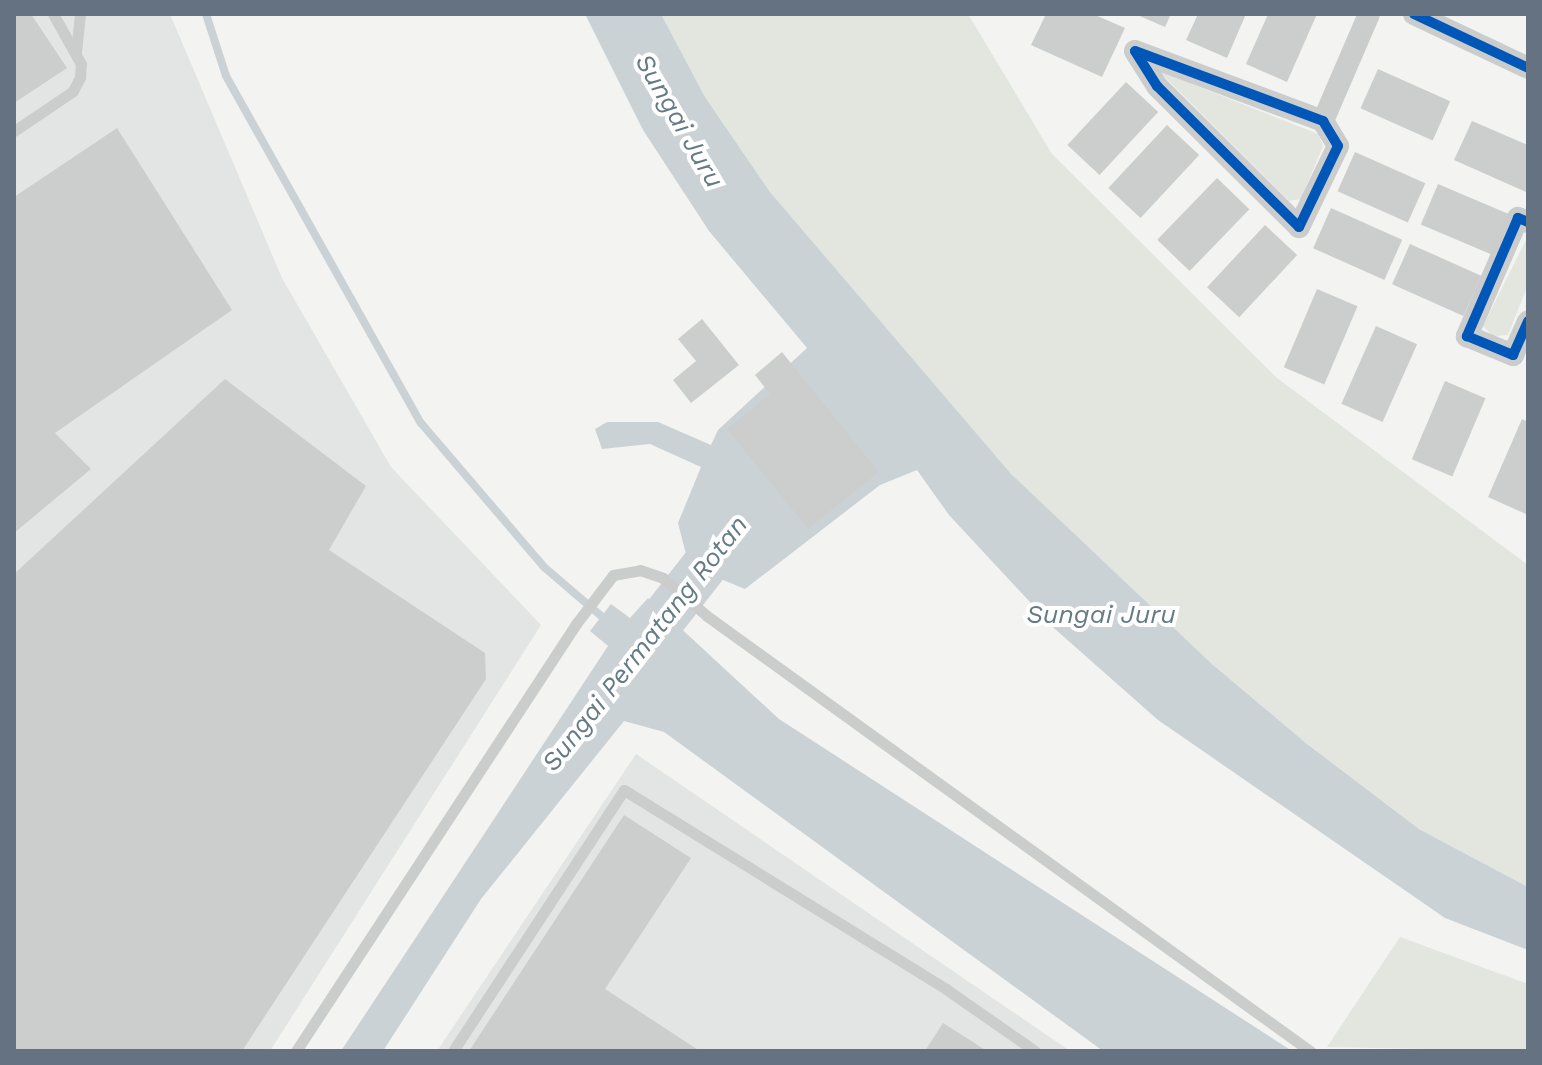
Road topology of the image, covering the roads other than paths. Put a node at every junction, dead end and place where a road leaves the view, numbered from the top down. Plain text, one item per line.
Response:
1 (53, 14) edge
2 (80, 14) edge
3 (1369, 14) edge
4 (1414, 14) edge
5 (76, 53) junction
6 (1528, 68) edge
7 (1323, 121) junction
8 (14, 131) edge
9 (1528, 222) edge
10 (1528, 321) edge
11 (296, 1051) edge
12 (453, 1051) edge
13 (1035, 1051) edge
14 (1310, 1051) edge

1 - 5 lane
2 - 5 lane
3 - 7 street
4 - 6 street
5 - 8 lane
7 - 7 street
9 - 10 street
11 - 14 lane
12 - 13 lane

